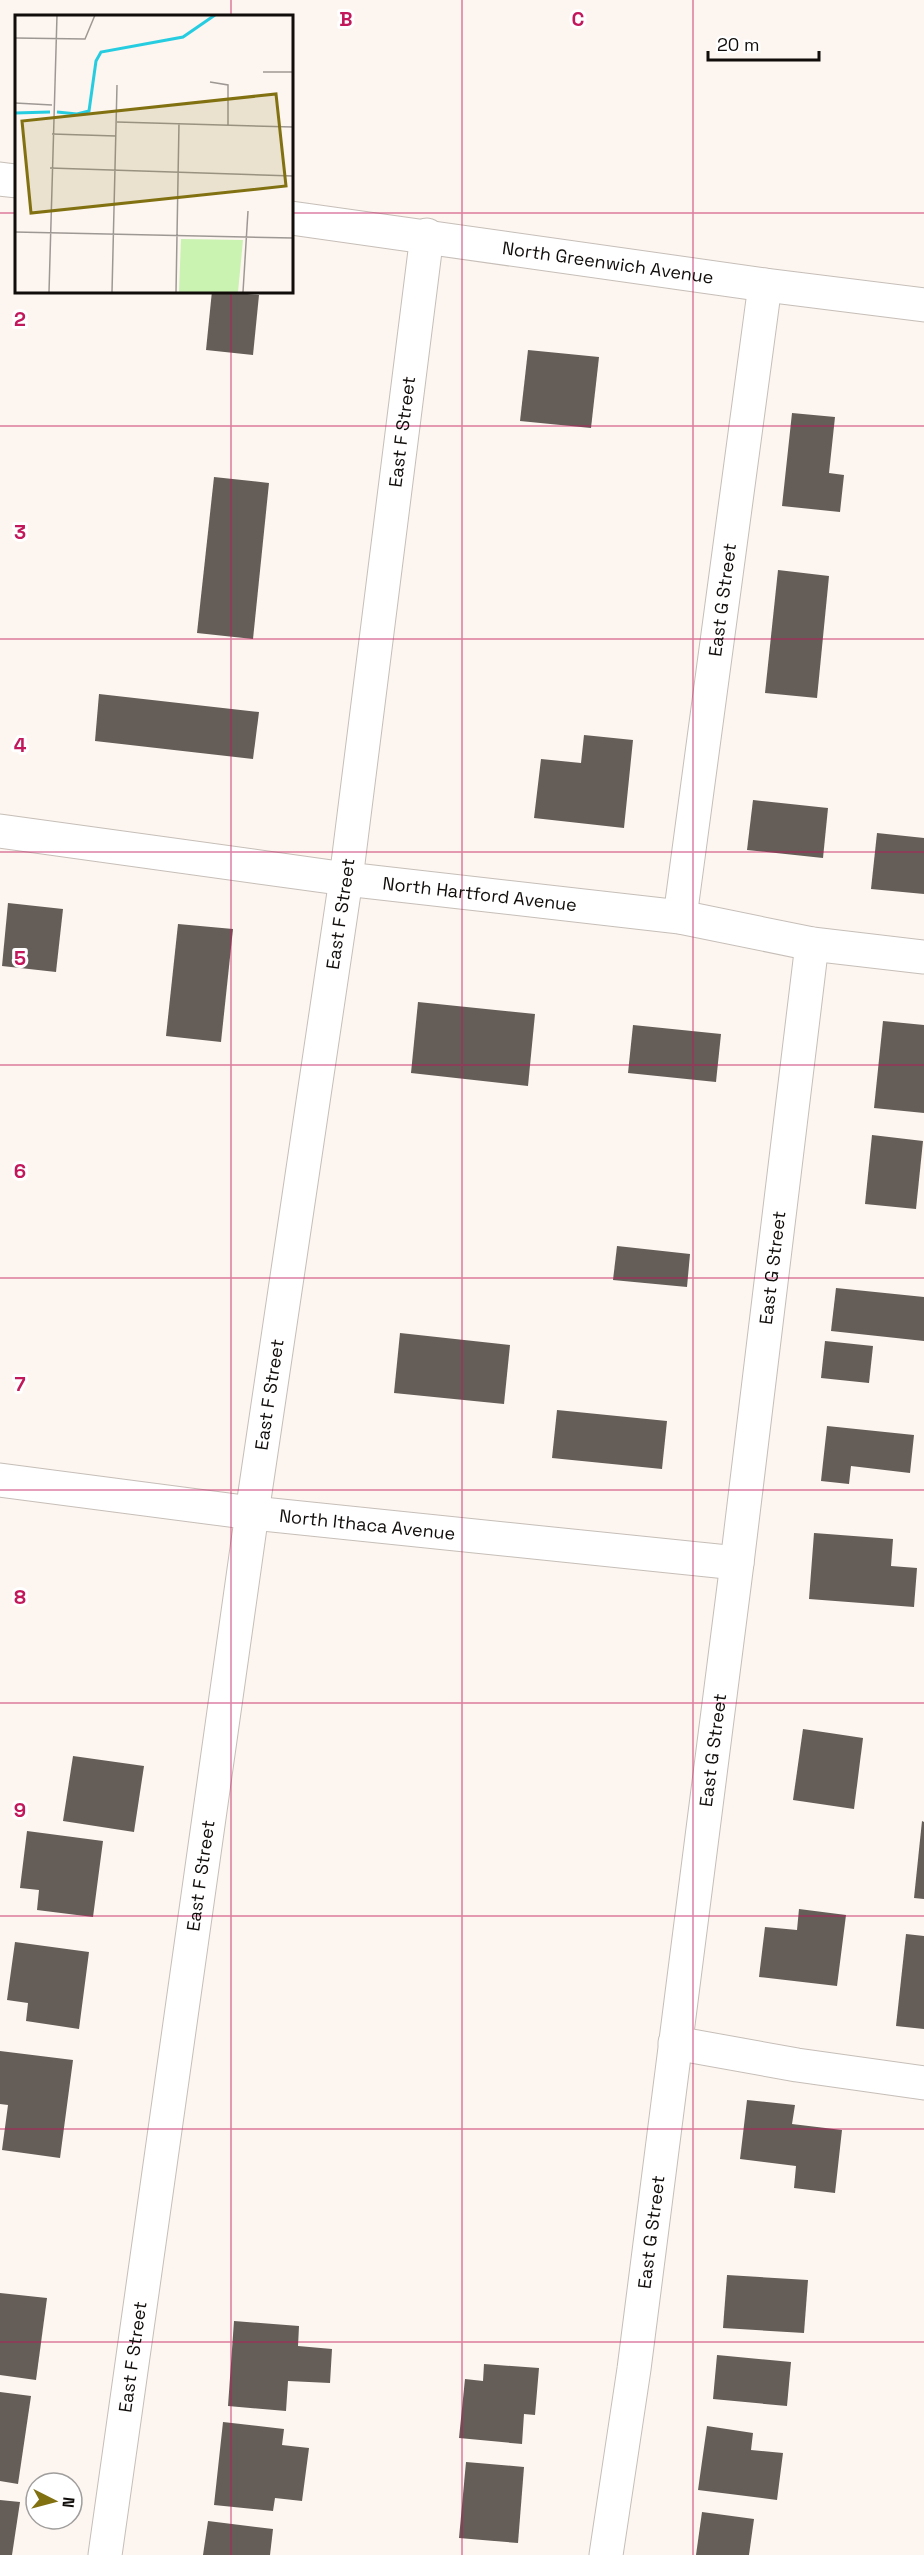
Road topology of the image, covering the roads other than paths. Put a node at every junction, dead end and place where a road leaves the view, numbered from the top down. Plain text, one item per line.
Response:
1 (0, 179) edge
2 (15, 181) edge
3 (292, 218) edge
4 (427, 236) junction
5 (765, 285) junction
6 (924, 304) edge
7 (0, 831) edge
8 (346, 879) junction
9 (680, 917) junction
10 (812, 944) junction
11 (924, 957) edge
12 (0, 1480) edge
13 (252, 1513) junction
14 (737, 1563) junction
15 (675, 2043) junction
16 (924, 2083) edge
17 (105, 2555) edge
18 (606, 2555) edge

1 - 2 street
3 - 4 street, North Greenwich Avenue
4 - 5 street, North Greenwich Avenue
4 - 8 street, East F Street
5 - 6 street, North Greenwich Avenue
5 - 9 street, East G Street
7 - 8 street, North Hartford Avenue
8 - 9 street, North Hartford Avenue
8 - 13 street, East F Street
9 - 10 street, North Hartford Avenue
10 - 11 street, North Hartford Avenue
10 - 14 street, East G Street
12 - 13 street, North Ithaca Avenue
13 - 14 street, North Ithaca Avenue
13 - 17 street, East F Street
14 - 15 street, East G Street
15 - 16 street
15 - 18 street, East G Street

